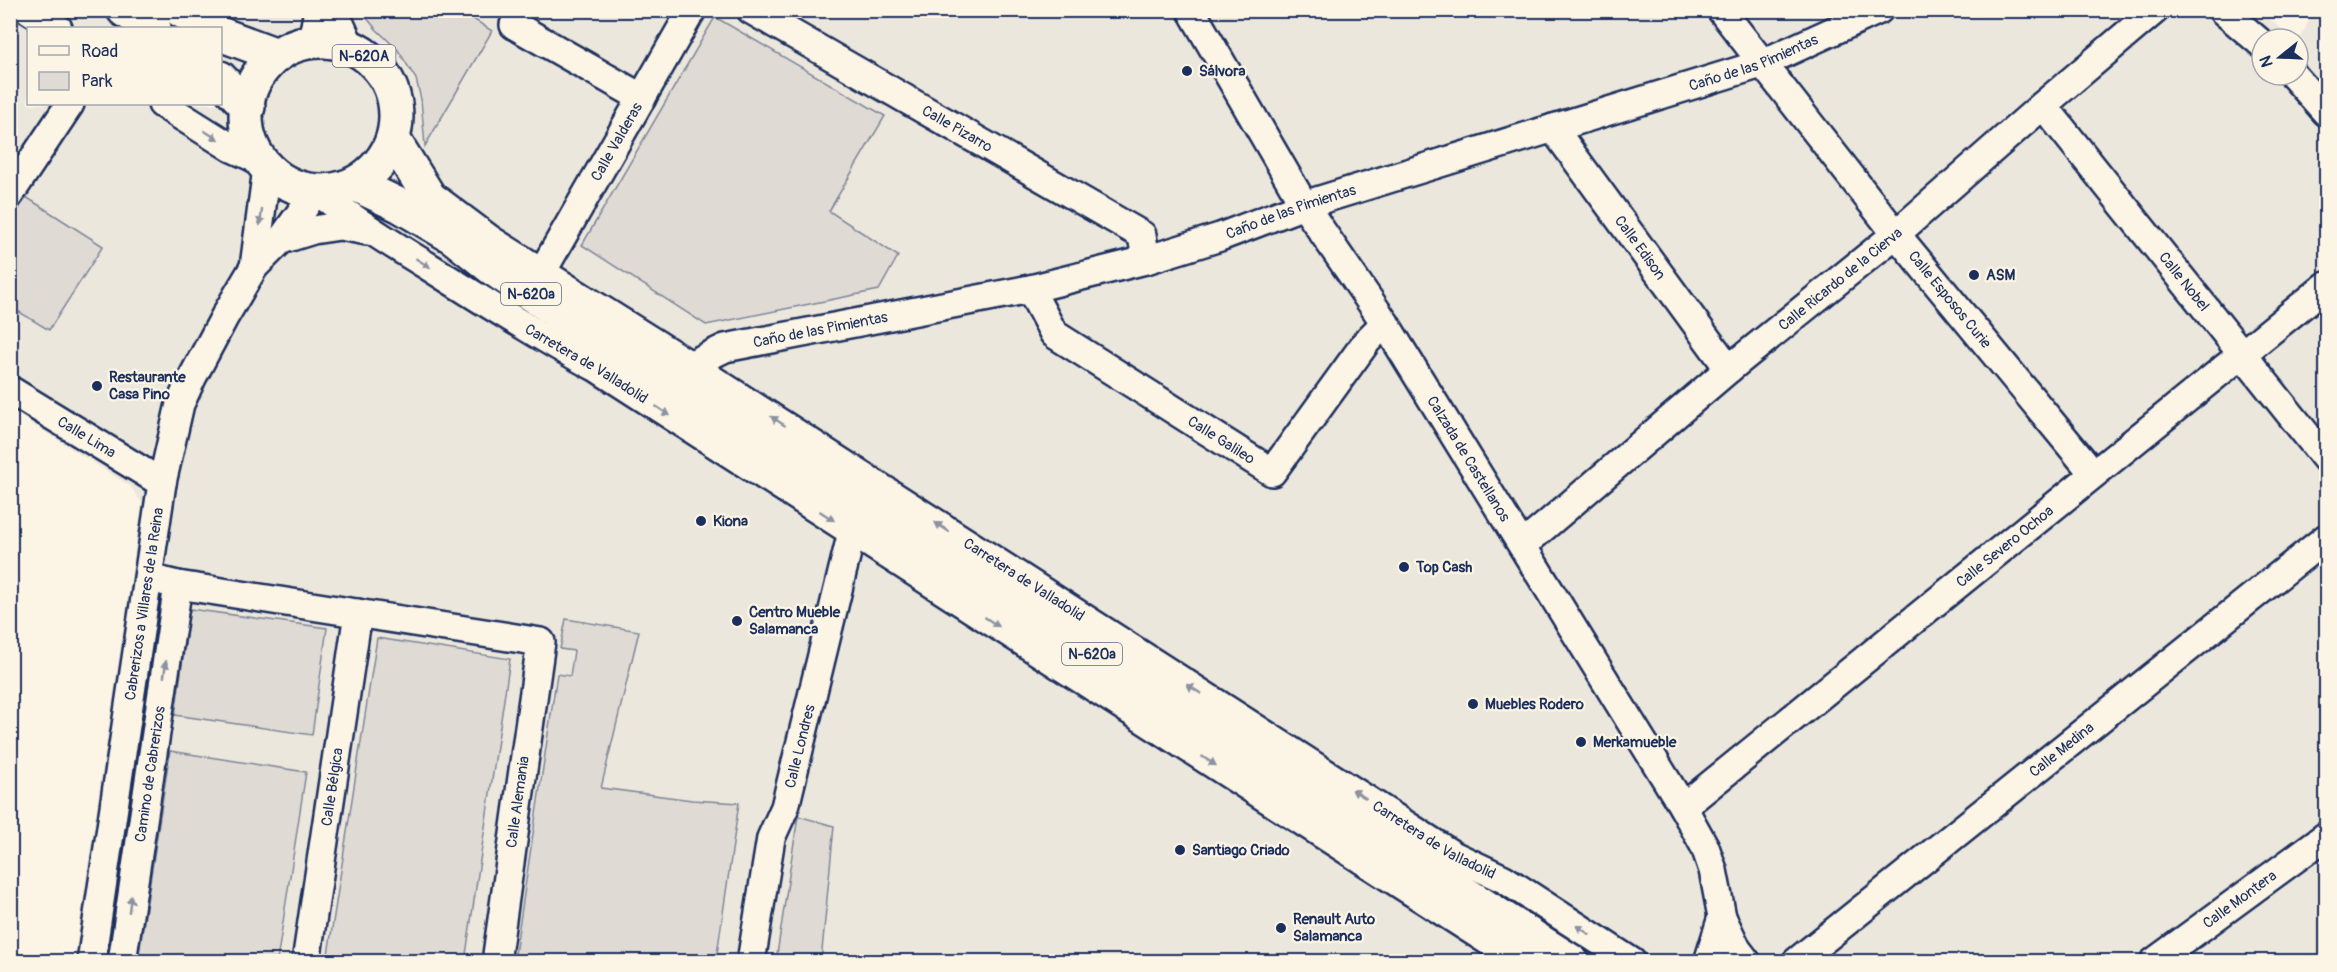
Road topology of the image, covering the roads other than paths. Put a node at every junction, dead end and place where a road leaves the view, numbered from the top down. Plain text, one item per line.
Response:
1 (29, 10) edge
2 (124, 10) edge
3 (180, 10) edge
4 (318, 10) edge
5 (334, 10) edge
6 (692, 10) edge
7 (751, 10) edge
8 (1191, 10) edge
9 (1721, 10) edge
10 (1879, 10) edge
11 (2155, 10) edge
12 (2222, 10) edge
13 (514, 25) dead end
14 (56, 27) edge
15 (151, 27) edge
16 (209, 27) edge
17 (2250, 34) edge
18 (222, 35) edge
19 (312, 42) junction
20 (351, 48) junction
21 (277, 55) junction
22 (1761, 64) junction
23 (222, 80) edge
24 (2304, 87) edge
25 (642, 98) junction
26 (69, 105) edge
27 (164, 105) edge
28 (2043, 105) junction
29 (248, 107) junction
30 (2326, 112) edge
31 (1553, 128) junction
32 (393, 139) junction
33 (265, 165) junction
34 (355, 184) junction
35 (423, 188) junction
36 (316, 191) junction
37 (10, 194) edge
38 (1304, 205) junction
39 (374, 232) junction
40 (1896, 234) junction
41 (453, 237) junction
42 (281, 240) junction
43 (1146, 260) junction
44 (254, 267) junction
45 (542, 272) junction
46 (2326, 286) edge
47 (1030, 290) junction
48 (1385, 323) junction
49 (2242, 354) junction
50 (690, 365) junction
51 (1728, 369) junction
52 (10, 390) edge
53 (2326, 459) edge
54 (2093, 473) junction
55 (162, 483) junction
56 (852, 532) junction
57 (2326, 538) edge
58 (1523, 545) junction
59 (150, 578) junction
60 (178, 585) junction
61 (358, 613) junction
62 (1683, 807) junction
63 (2326, 836) edge
64 (1722, 917) junction
65 (91, 962) edge
66 (122, 962) edge
67 (306, 962) edge
68 (496, 962) edge
69 (750, 962) edge
70 (1521, 962) edge
71 (1572, 962) edge
72 (1632, 962) edge
73 (1708, 962) edge
74 (1747, 962) edge
75 (1796, 962) edge
76 (2154, 962) edge

1 - 14 street
2 - 15 highway
3 - 16 highway
4 - 19 street
5 - 20 street
6 - 25 street, Calle Valderas
7 - 43 street, Calle Pizarro
8 - 38 street, Calzada de Castellanos
9 - 22 street, Calle Esposos Curie
10 - 22 street, Caño de las Pimientas
11 - 28 street, Calle Ricardo de la Cierva
12 - 17 street
13 - 25 street
18 - 21 highway
19 - 20 highway, N-620A
19 - 21 highway, N-620A
20 - 32 highway, N-620A
21 - 29 highway, N-620A
22 - 31 street, Caño de las Pimientas
22 - 40 street, Calle Esposos Curie
23 - 29 highway
24 - 30 street
25 - 45 street, Calle Valderas
26 - 37 street
27 -> 33 street
28 - 40 street, Calle Ricardo de la Cierva
28 - 49 street, Calle Nobel
29 - 33 highway, N-620A
31 - 38 street, Caño de las Pimientas
31 - 51 street, Calle Edison
32 - 34 highway, N-620A
32 - 35 highway, Carretera de Valladolid / N-620a
33 - 36 highway, N-620A
33 -> 44 street, Cabrerizos a Villares de la Reina
34 - 36 highway, N-620A
34 - 41 highway, Carretera de Valladolid / N-620a
35 - 41 highway, Carretera de Valladolid / N-620a
35 - 45 street, Carretera de Valladolid
36 - 39 street, Carretera de Valladolid
36 - 42 street, Cabrerizos a Villares de la Reina
38 - 43 street, Caño de las Pimientas
38 - 48 street, Calzada de Castellanos
39 - 42 street
39 -> 56 street, Carretera de Valladolid
40 - 51 street, Calle Ricardo de la Cierva
40 - 54 street, Calle Esposos Curie
41 - 71 highway, Carretera de Valladolid / N-620a
42 - 44 street, Cabrerizos a Villares de la Reina
43 - 47 street, Caño de las Pimientas
44 - 55 street, Cabrerizos a Villares de la Reina
45 - 50 street, Carretera de Valladolid
46 - 49 street, Calle Severo Ochoa
47 - 48 street, Calle Galileo
47 - 50 street, Caño de las Pimientas
48 - 58 street, Calzada de Castellanos
49 - 53 street, Calle Nobel
49 - 54 street, Calle Severo Ochoa
72 -> 50 street, Carretera de Valladolid
51 - 58 street, Calle Ricardo de la Cierva
52 - 55 street, Calle Lima
54 - 62 street, Calle Severo Ochoa
55 - 59 street, Cabrerizos a Villares de la Reina
56 - 69 street, Calle Londres
56 -> 70 street, Carretera de Valladolid
57 - 75 street, Calle Medina
58 - 62 street, Calzada de Castellanos
59 - 60 street
59 - 65 street, Cabrerizos a Villares de la Reina
60 - 61 street
66 -> 60 street, Camino de Cabrerizos
61 - 67 street, Calle Bélgica
61 - 68 street, Calle Alemania
62 - 64 street, Calzada de Castellanos
63 - 76 street, Calle Montera
64 - 73 street, Calzada de Castellanos
64 - 74 street, Calzada de Castellanos

